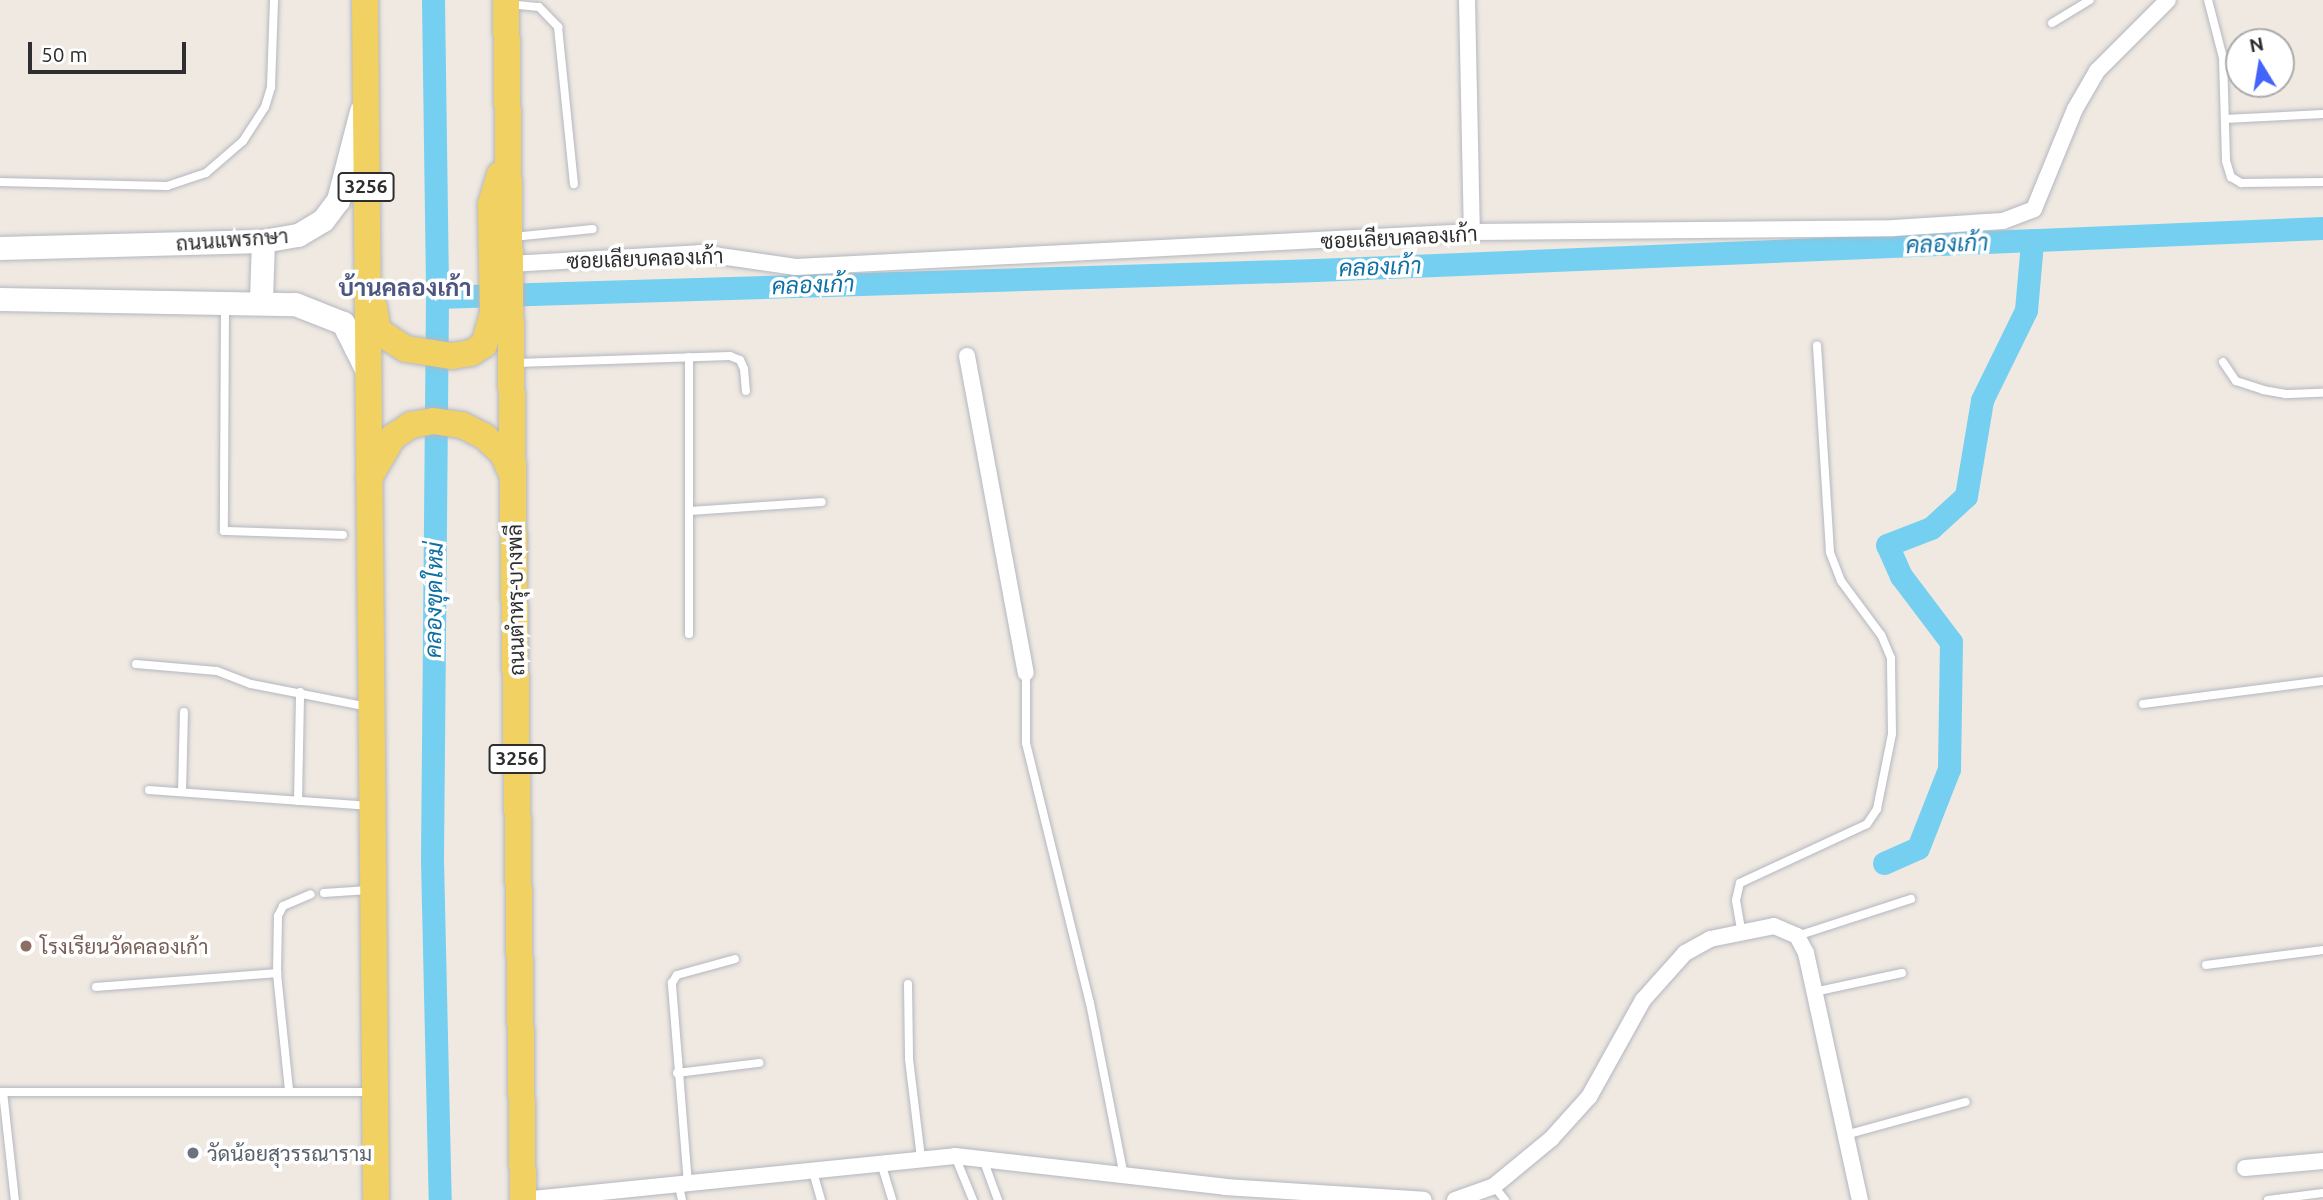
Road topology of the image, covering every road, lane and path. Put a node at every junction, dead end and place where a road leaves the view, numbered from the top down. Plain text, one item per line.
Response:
1 (274, 0) edge
2 (365, 0) edge
3 (1467, 0) edge
4 (2090, 0) edge
5 (2168, 0) edge
6 (2208, 0) edge
7 (506, 2) edge
8 (2052, 23) dead end
9 (366, 39) junction
10 (366, 92) junction
11 (2323, 114) edge
12 (2225, 119) junction
13 (508, 158) junction
14 (0, 182) edge
15 (2323, 182) edge
16 (574, 184) dead end
17 (593, 229) dead end
18 (1472, 232) junction
19 (0, 235) edge
20 (510, 237) junction
21 (263, 241) junction
22 (0, 248) edge
23 (504, 272) junction
24 (0, 299) edge
25 (225, 300) junction
26 (261, 300) junction
27 (502, 319) junction
28 (1817, 345) dead end
29 (967, 356) dead end
30 (689, 357) junction
31 (2223, 362) dead end
32 (513, 363) junction
33 (367, 373) junction
34 (747, 391) dead end
35 (2323, 393) edge
36 (514, 477) junction
37 (368, 480) junction
38 (822, 502) dead end
39 (690, 511) junction
40 (343, 535) dead end
41 (689, 634) dead end
42 (136, 664) dead end
43 (1026, 673) joint
44 (2323, 681) edge
45 (300, 692) junction
46 (2143, 704) dead end
47 (370, 707) junction
48 (184, 712) dead end
49 (149, 790) dead end
50 (182, 792) junction
51 (298, 801) junction
52 (371, 806) junction
53 (372, 890) junction
54 (324, 892) dead end
55 (311, 894) dead end
56 (1911, 900) dead end
57 (1741, 929) junction
58 (1797, 936) junction
59 (2323, 950) edge
60 (734, 959) dead end
61 (2206, 965) dead end
62 (277, 973) junction
63 (1902, 974) dead end
64 (908, 984) dead end
65 (96, 988) dead end
66 (1814, 992) junction
67 (759, 1063) dead end
68 (677, 1073) junction
69 (289, 1090) junction
70 (2, 1092) edge
71 (374, 1092) junction
72 (1966, 1102) dead end
73 (1845, 1135) junction
74 (954, 1156) junction
75 (921, 1158) junction
76 (983, 1159) junction
77 (2323, 1161) edge
78 (881, 1163) junction
79 (2245, 1168) dead end
80 (813, 1172) junction
81 (1124, 1177) junction
82 (1494, 1186) junction
83 (683, 1189) edge
84 (2323, 1193) edge
85 (643, 1194) edge
86 (1228, 1194) edge
87 (15, 1200) edge
88 (376, 1200) edge
89 (523, 1200) edge
90 (821, 1200) edge
91 (892, 1200) edge
92 (973, 1200) edge
93 (998, 1200) edge
94 (1423, 1200) edge
95 (1455, 1200) edge
96 (1505, 1200) edge
97 (1860, 1200) edge
98 (2268, 1200) edge

1 - 14 lane
2 - 9 main road, 3256
3 - 18 street
4 - 8 lane
5 - 18 street, ซอยเลียบคลองเก้า
6 - 12 lane
7 - 13 main road, ถนนตำหรุ-บางพลี / 3256
7 - 16 lane
9 - 10 main road, 3256
9 - 27 main road
10 - 21 main road, ถนนแพรกษา
10 - 33 main road, 3256
11 - 12 lane
12 - 15 lane
13 - 20 main road, ถนนตำหรุ-บางพลี / 3256
13 - 23 main road
17 - 20 lane
18 - 23 street, ซอยเลียบคลองเก้า
19 - 22 lane
20 - 23 main road, ถนนตำหรุ-บางพลี / 3256
21 - 22 main road, ถนนแพรกษา
21 - 26 main road
23 - 27 main road, ถนนตำหรุ-บางพลี / 3256
24 - 25 main road
25 - 26 main road
25 - 40 lane
26 - 33 main road
27 - 32 main road, ถนนตำหรุ-บางพลี / 3256
28 - 57 lane
29 - 43 street
30 - 32 lane
30 - 34 lane
30 - 39 lane
31 - 35 lane
32 - 36 main road, ถนนตำหรุ-บางพลี / 3256
33 - 37 main road, 3256
36 - 37 main road
36 - 89 main road, ถนนตำหรุ-บางพลี / 3256
37 - 47 main road, 3256
38 - 39 lane
39 - 41 lane
42 - 45 lane
43 - 81 lane
44 - 46 lane
45 - 47 lane
45 - 51 lane
47 - 52 main road, 3256
48 - 50 lane
49 - 50 lane
50 - 51 lane
51 - 52 lane
52 - 53 main road, 3256
53 - 54 lane
53 - 71 main road, 3256
55 - 62 lane
56 - 58 lane
57 - 58 street
57 - 82 street
58 - 66 street
59 - 61 lane
60 - 68 lane
62 - 65 lane
62 - 69 lane
63 - 66 lane
64 - 75 lane
66 - 73 street
67 - 68 lane
68 - 83 lane
69 - 70 lane
69 - 71 lane
70 - 87 lane
71 - 88 main road, 3256
72 - 73 lane
73 - 97 street
74 - 75 street
74 - 76 street
74 - 92 lane
75 - 78 street
76 - 81 street
76 - 93 lane
77 - 79 street
78 - 80 street
78 - 91 lane
80 - 83 street
80 - 90 lane
81 - 86 street
82 - 95 street
82 - 96 lane
83 - 85 street
84 - 98 lane
85 - 89 street
86 - 94 street

